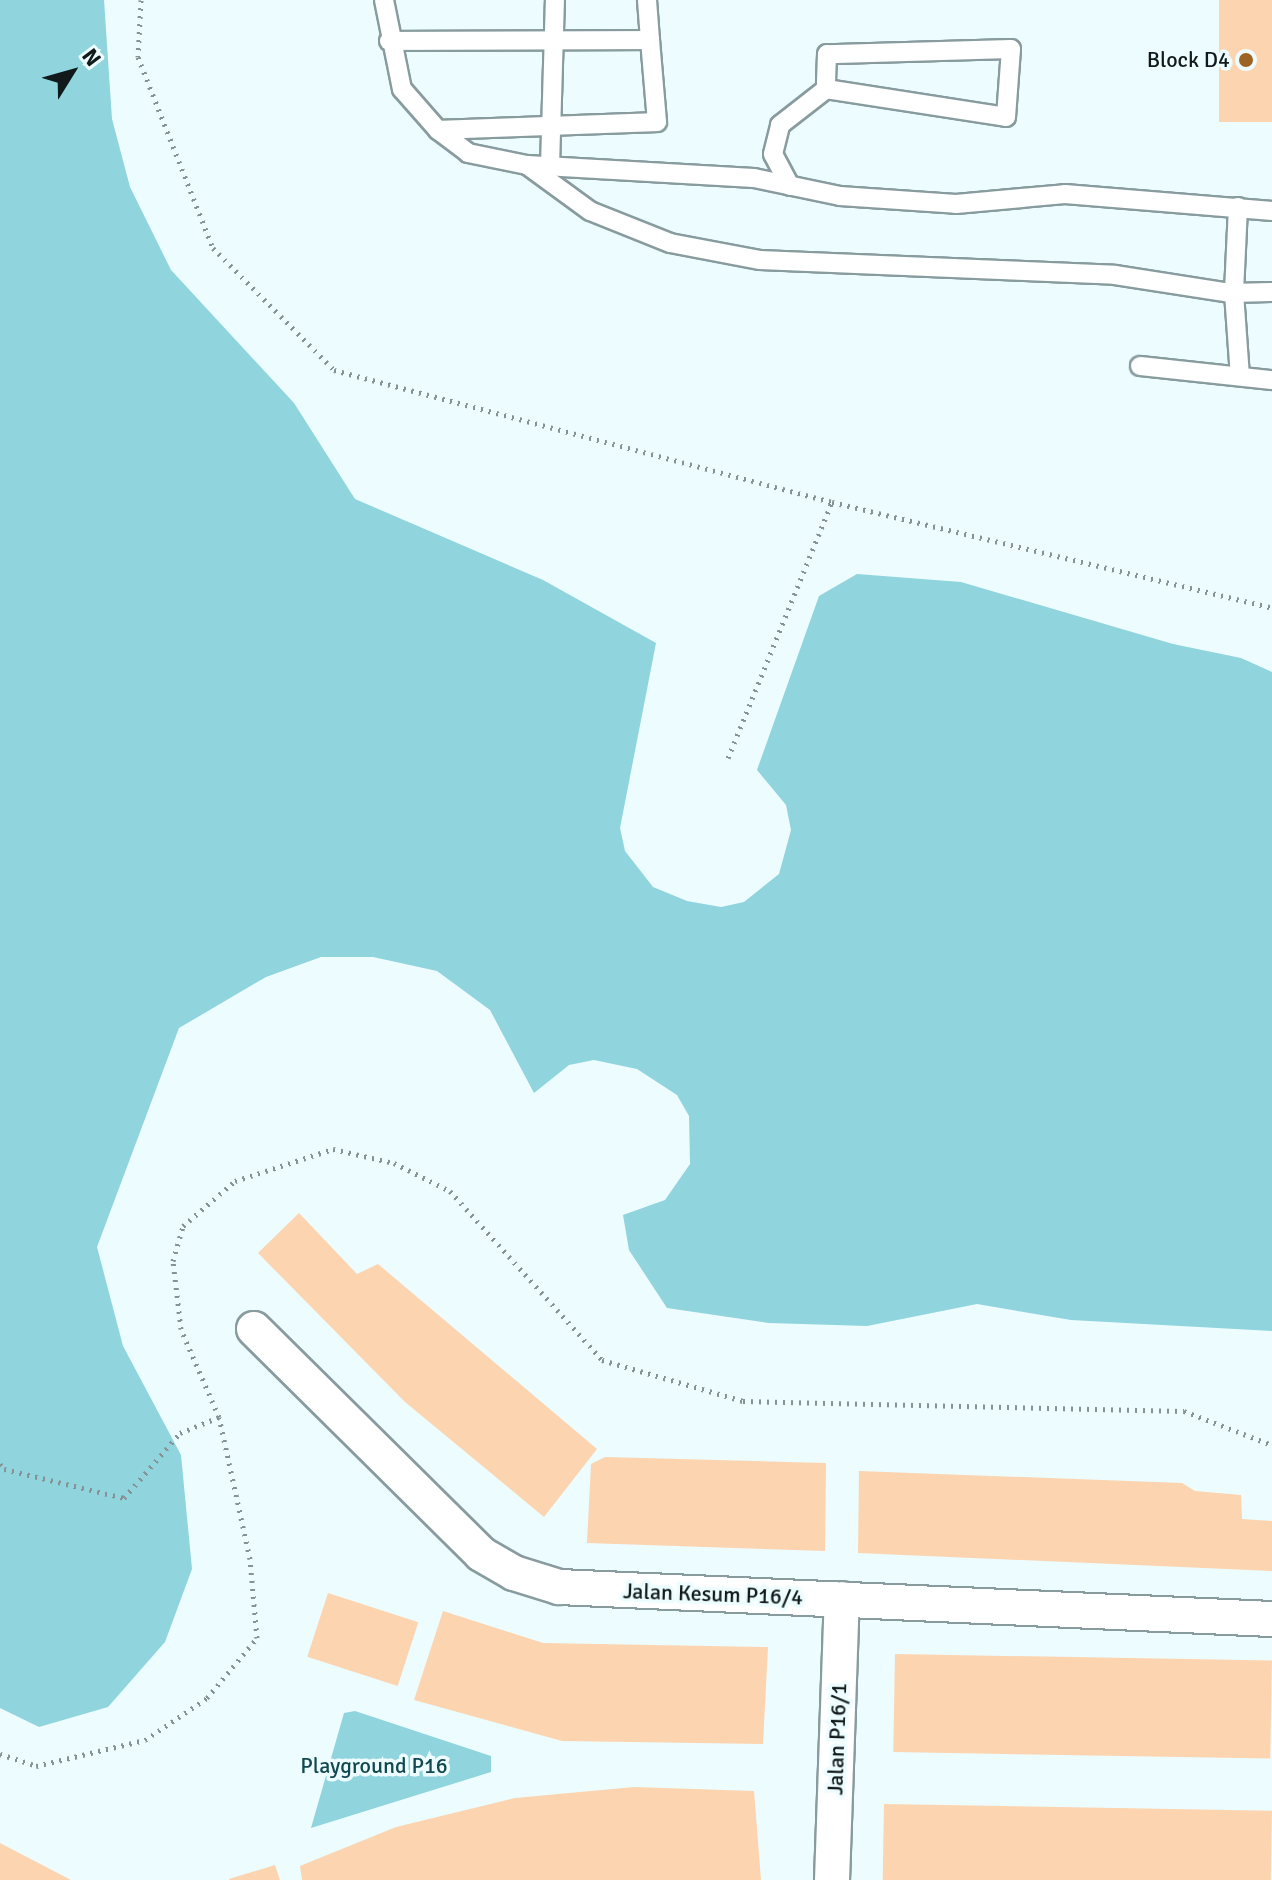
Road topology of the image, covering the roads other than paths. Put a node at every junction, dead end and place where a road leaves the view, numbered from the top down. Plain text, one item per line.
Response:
1 (384, 0) edge
2 (555, 0) edge
3 (647, 0) edge
4 (555, 37) junction
5 (650, 40) junction
6 (389, 41) junction
7 (826, 89) junction
8 (549, 126) junction
9 (438, 130) junction
10 (527, 165) junction
11 (550, 166) junction
12 (790, 186) junction
13 (1238, 207) junction
14 (1272, 211) edge
15 (1272, 292) edge
16 (1234, 293) junction
17 (1140, 366) dead end
18 (1240, 376) junction
19 (1272, 380) edge
20 (254, 1329) dead end
21 (842, 1599) junction
22 (1272, 1619) edge
23 (832, 1880) edge

1 - 6 lane
2 - 4 lane
3 - 5 lane
4 - 5 lane
4 - 6 lane
4 - 8 lane
5 - 8 lane
6 - 9 lane
7 - 7 lane
7 - 12 lane
8 - 9 lane
8 - 11 lane
9 - 10 lane
10 - 11 lane
10 - 16 lane
11 - 12 lane
12 - 13 lane
13 - 14 lane
13 - 16 lane
15 - 16 lane
16 - 18 lane
17 - 18 lane
18 - 19 lane
20 - 21 street, Jalan Kesum P16/4
21 - 22 street, Jalan Kesum P16/4
21 - 23 street, Jalan P16/1

